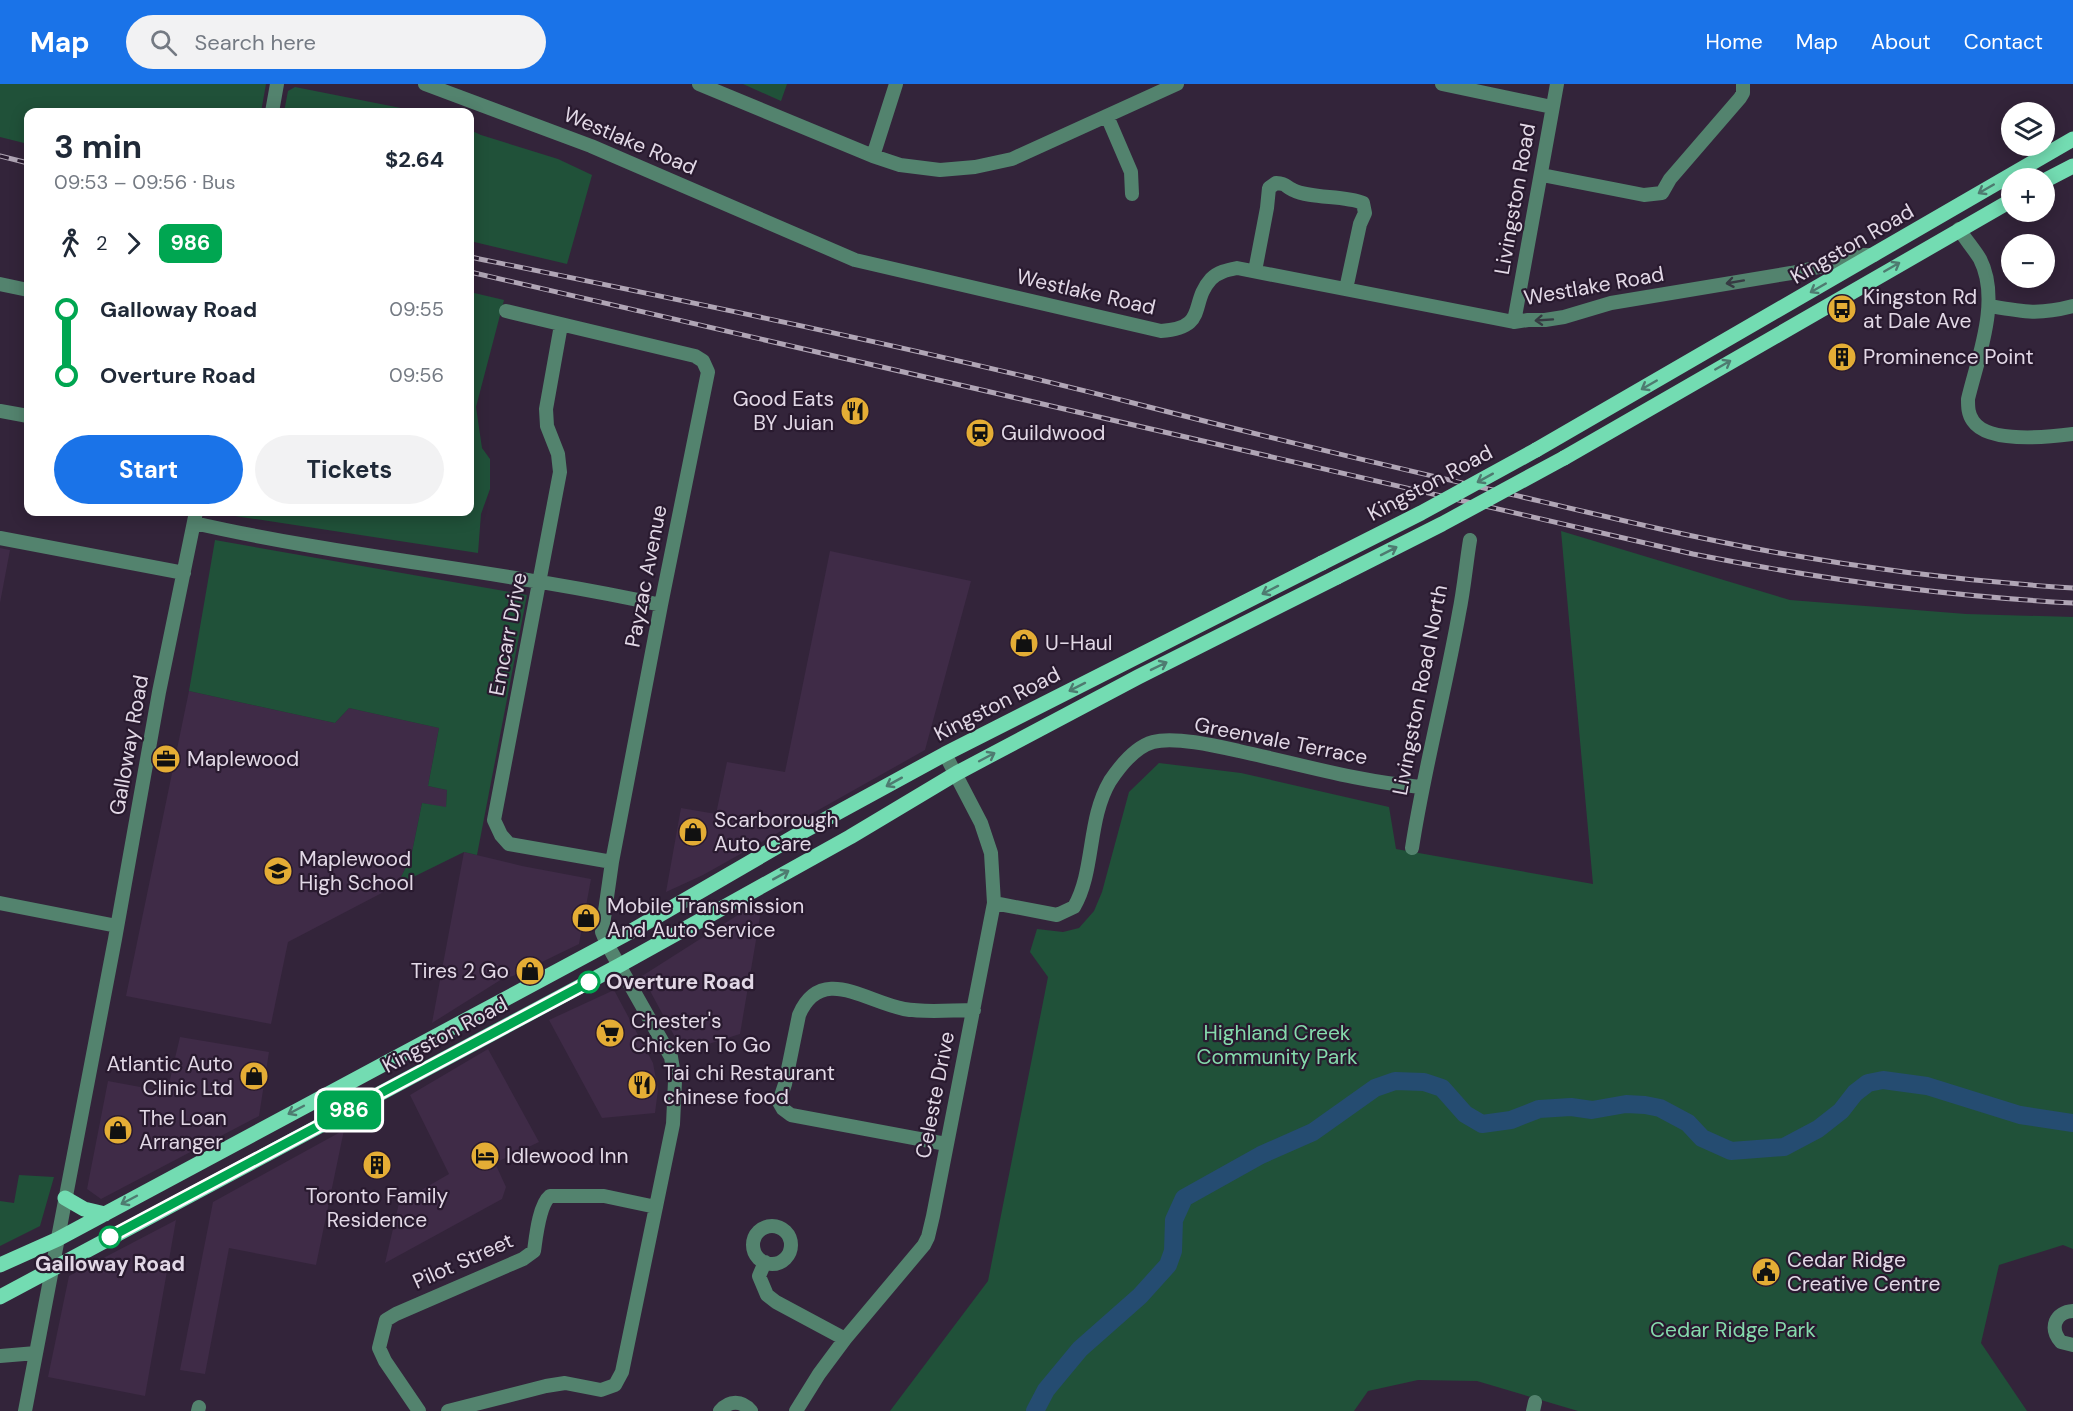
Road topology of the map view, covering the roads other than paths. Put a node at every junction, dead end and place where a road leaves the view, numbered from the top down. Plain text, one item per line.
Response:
1 (277, 84) edge
2 (425, 84) edge
3 (699, 84) edge
4 (896, 84) edge
5 (1177, 84) edge
6 (1442, 84) edge
7 (1557, 84) edge
8 (1743, 84) edge
9 (1552, 107) junction
10 (273, 108) edge
11 (1107, 116) junction
12 (2073, 139) edge
13 (873, 156) junction
14 (2073, 165) edge
15 (1542, 175) junction
16 (2055, 175) edge
17 (1132, 194) dead end
18 (2001, 206) edge
19 (1959, 229) junction
20 (1874, 255) junction
21 (1255, 271) junction
22 (0, 284) edge
23 (24, 289) edge
24 (1346, 289) junction
25 (1990, 306) junction
26 (2073, 306) edge
27 (507, 311) dead end
28 (1514, 322) junction
29 (561, 325) junction
30 (0, 411) edge
31 (24, 415) edge
32 (2073, 434) edge
33 (195, 517) edge
34 (0, 538) edge
35 (1470, 540) dead end
36 (184, 573) junction
37 (540, 583) junction
38 (661, 605) junction
39 (945, 754) junction
40 (957, 773) junction
41 (1421, 787) junction
42 (1412, 848) dead end
43 (612, 862) junction
44 (0, 903) edge
45 (994, 903) junction
46 (117, 926) junction
47 (607, 944) junction
48 (620, 965) junction
49 (974, 1010) junction
50 (946, 1144) junction
51 (65, 1198) junction
52 (656, 1207) junction
53 (105, 1214) junction
54 (58, 1239) junction
55 (765, 1262) dead end
56 (0, 1265) edge
57 (52, 1268) junction
58 (0, 1298) edge
59 (2073, 1311) edge
60 (845, 1339) junction
61 (2073, 1345) edge
62 (36, 1353) junction
63 (0, 1356) edge
64 (25, 1411) edge
65 (419, 1411) edge
66 (448, 1411) edge
67 (720, 1411) edge
68 (751, 1411) edge
69 (796, 1411) edge

1 - 10 street
2 - 21 street, Westlake Road
3 - 13 street
4 - 13 street
5 - 11 street
6 - 9 street
7 - 9 street, Livingston Road
8 - 15 street
9 - 15 street, Livingston Road
11 - 13 street
11 - 17 street
12 -> 20 main road, Kingston Road
14 - 16 main road
15 - 28 street, Livingston Road
18 - 19 main road, Kingston Road
19 - 25 street
40 -> 19 main road, Kingston Road, bridge
20 -> 28 street, Westlake Road
20 -> 39 main road, Kingston Road, bridge
21 - 24 street, Westlake Road
21 - 24 street
22 - 23 street
24 - 28 street, Westlake Road
25 - 26 street
25 - 32 street
27 - 29 street
29 - 37 street, Emcarr Drive
29 - 38 street, Payzac Avenue
30 - 31 street
33 - 36 street, Galloway Road
33 - 37 street
34 - 36 street
35 - 41 street, Livingston Road North
36 - 46 street, Galloway Road
37 - 38 street
37 - 43 street, Emcarr Drive
38 - 43 street, Payzac Avenue
39 - 40 street, Celeste Drive
39 -> 47 main road, Kingston Road
40 - 45 street, Celeste Drive
48 -> 40 main road, Kingston Road
41 - 42 street, Livingston Road North
41 - 45 street, Greenvale Terrace
43 - 47 street, Payzac Avenue
44 - 46 street
45 - 49 street, Celeste Drive
46 - 51 street, Galloway Road
47 - 48 street
47 -> 53 main road, Kingston Road
48 - 52 street
48 - 57 main road, Kingston Road
49 - 50 street, Celeste Drive
49 - 50 street
50 - 60 street, Celeste Drive
51 - 53 main road
51 - 54 street, Galloway Road
52 - 65 street, Pilot Street
52 - 66 street
53 - 54 main road, Kingston Road
54 - 56 main road, Kingston Road
54 - 57 street, Galloway Road
55 - 60 street
57 - 58 main road, Kingston Road
57 - 62 street, Galloway Road
59 - 61 street
60 - 69 street, Celeste Drive
62 - 63 street
62 - 64 street, Galloway Road
67 - 68 street

